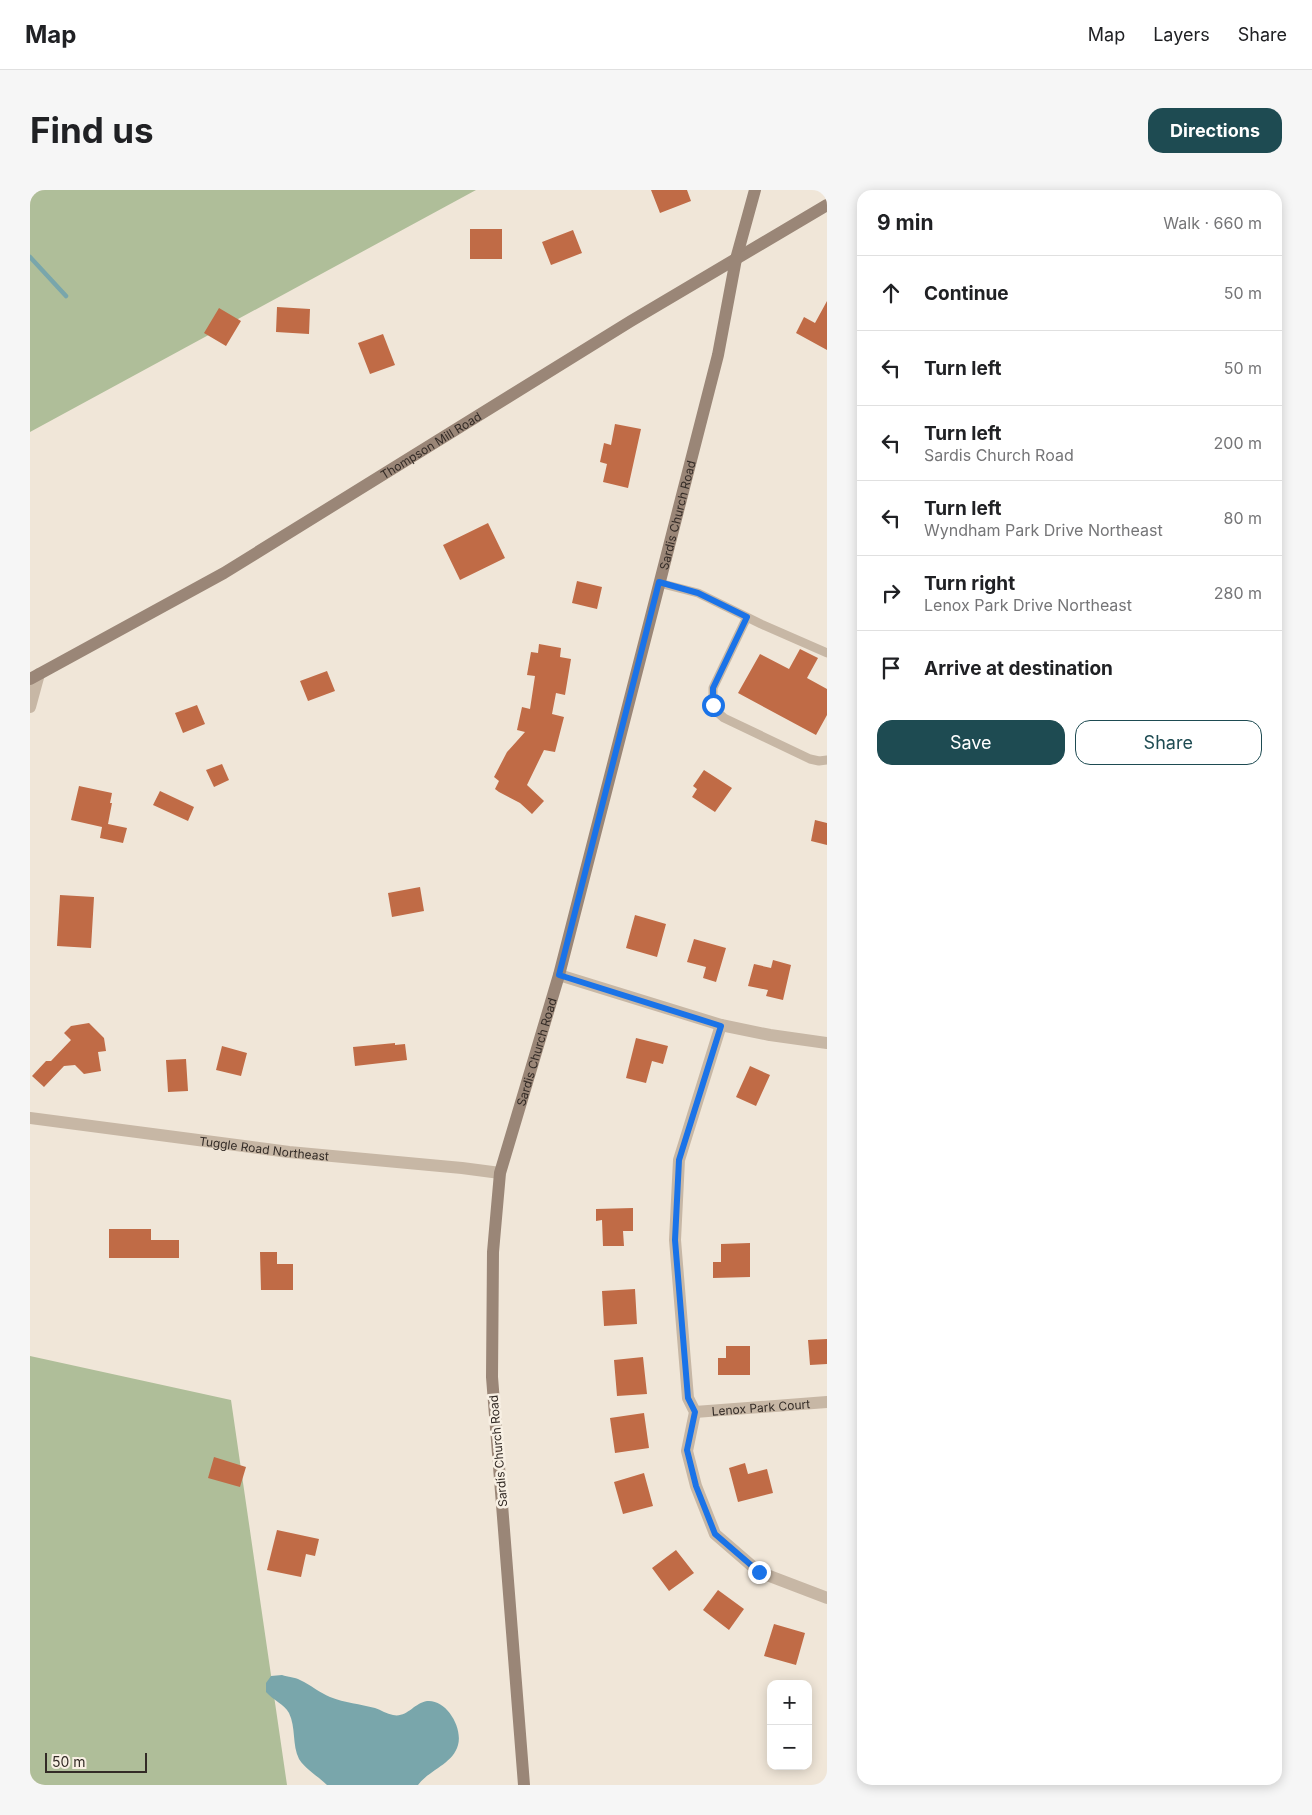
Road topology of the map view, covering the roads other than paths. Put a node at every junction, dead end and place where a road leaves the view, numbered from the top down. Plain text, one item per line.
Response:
1 (756, 190) edge
2 (827, 205) edge
3 (736, 259) junction
4 (659, 582) junction
5 (747, 617) junction
6 (827, 653) edge
7 (34, 676) edge
8 (30, 707) edge
9 (827, 760) edge
10 (559, 975) junction
11 (721, 1026) junction
12 (827, 1043) edge
13 (30, 1118) edge
14 (500, 1173) junction
15 (827, 1402) edge
16 (695, 1412) junction
17 (827, 1598) edge
18 (524, 1785) edge

1 - 3 street, Sardis Church Road
2 - 3 street, Thompson Mill Road
3 - 4 street, Sardis Church Road
3 - 7 street, Thompson Mill Road
4 - 5 lane
4 - 10 street, Sardis Church Road
5 - 6 lane
5 - 9 lane
7 - 8 street
10 - 11 street
10 - 14 street, Sardis Church Road
11 - 12 street
11 - 16 street
13 - 14 street, Tuggle Road Northeast
14 - 18 street, Sardis Church Road
15 - 16 street, Lenox Park Court
16 - 17 street

